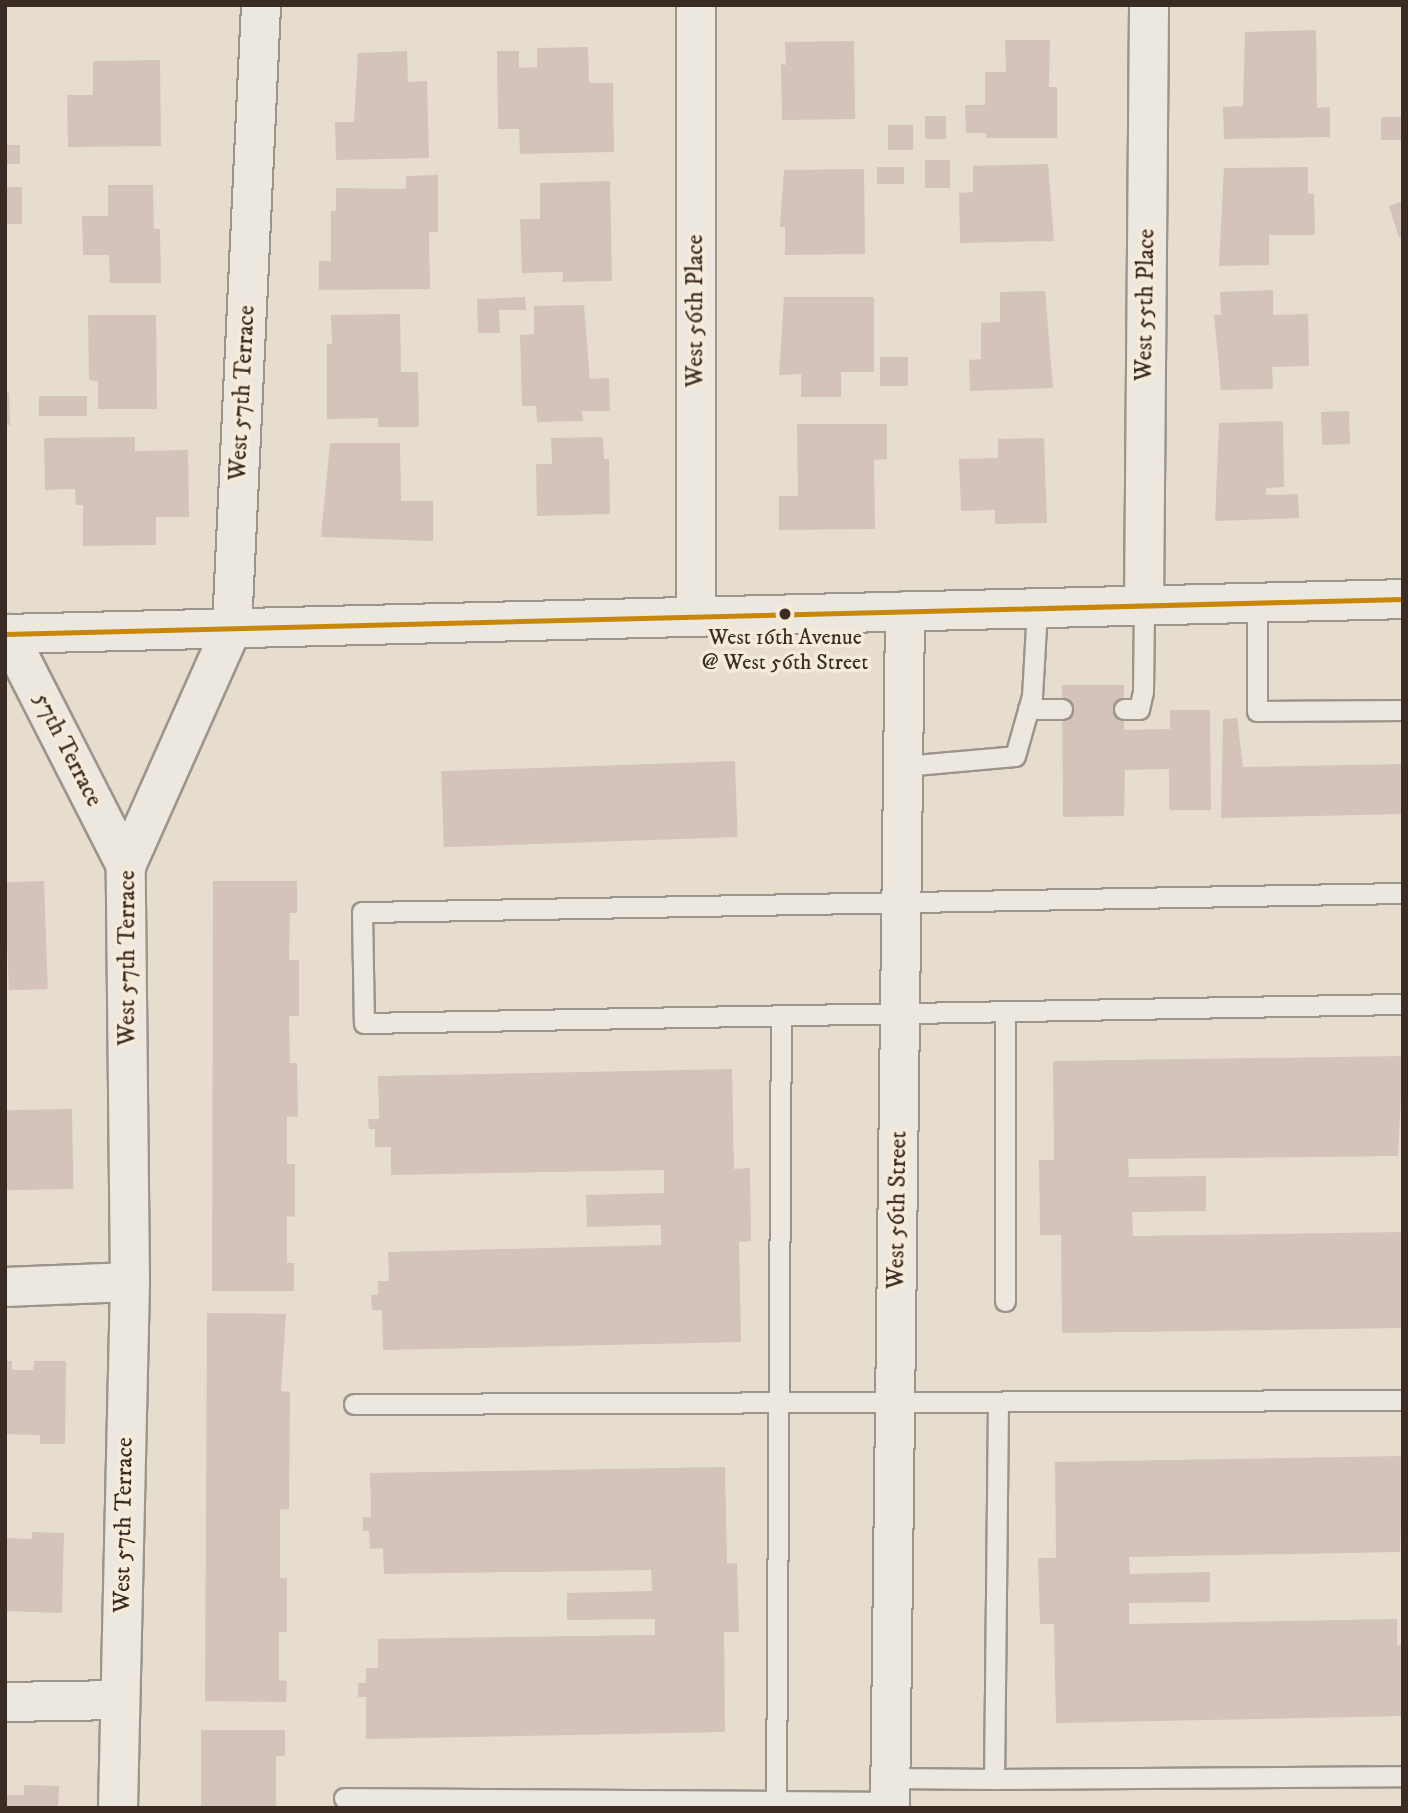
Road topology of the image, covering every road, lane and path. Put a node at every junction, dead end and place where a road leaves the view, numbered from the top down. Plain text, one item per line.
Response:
1 (261, 5) edge
2 (696, 5) edge
3 (1149, 5) edge
4 (1403, 599) edge
5 (1257, 603) junction
6 (1143, 606) junction
7 (1037, 608) junction
8 (905, 611) junction
9 (696, 617) junction
10 (232, 628) junction
11 (6, 634) edge
12 (1028, 709) junction
13 (1062, 709) dead end
14 (1124, 709) dead end
15 (1403, 710) edge
16 (904, 766) junction
17 (126, 866) junction
18 (1403, 893) edge
19 (902, 902) junction
20 (1403, 1004) edge
21 (1005, 1011) junction
22 (901, 1013) junction
23 (781, 1016) junction
24 (130, 1282) junction
25 (5, 1287) edge
26 (1005, 1301) dead end
27 (1403, 1400) edge
28 (998, 1402) junction
29 (778, 1403) junction
30 (895, 1403) junction
31 (354, 1404) dead end
32 (120, 1700) junction
33 (5, 1702) edge
34 (1403, 1776) edge
35 (994, 1779) junction
36 (891, 1796) edge
37 (344, 1798) dead end
38 (776, 1801) junction
39 (118, 1808) edge

1 - 10 street, West 57th Terrace
2 - 9 street, West 56th Place
3 - 6 street, West 55th Place
4 - 5 street
5 - 6 street
5 - 15 lane
6 - 7 street
6 - 14 lane
7 - 8 street
7 - 12 lane
8 - 9 street
8 - 16 street, West 56th Street
9 - 10 street
10 - 11 street
10 - 17 street, West 57th Terrace
11 - 17 street, 57th Terrace
12 - 13 lane
12 - 16 lane
16 - 19 street, West 56th Street
17 - 24 street, West 57th Terrace
18 - 19 lane
19 - 22 street, West 56th Street
19 - 23 lane
20 - 21 lane
21 - 22 lane
21 - 26 lane
22 - 23 lane
22 - 30 street, West 56th Street
23 - 29 lane
24 - 25 street
24 - 32 street, West 57th Terrace
27 - 28 lane
28 - 30 lane
28 - 35 lane
29 - 30 lane
29 - 31 lane
29 - 38 lane
30 - 36 street, West 56th Street
32 - 33 street
32 - 39 street, West 57th Terrace
34 - 35 lane
35 - 36 lane
36 - 38 lane
37 - 38 lane

